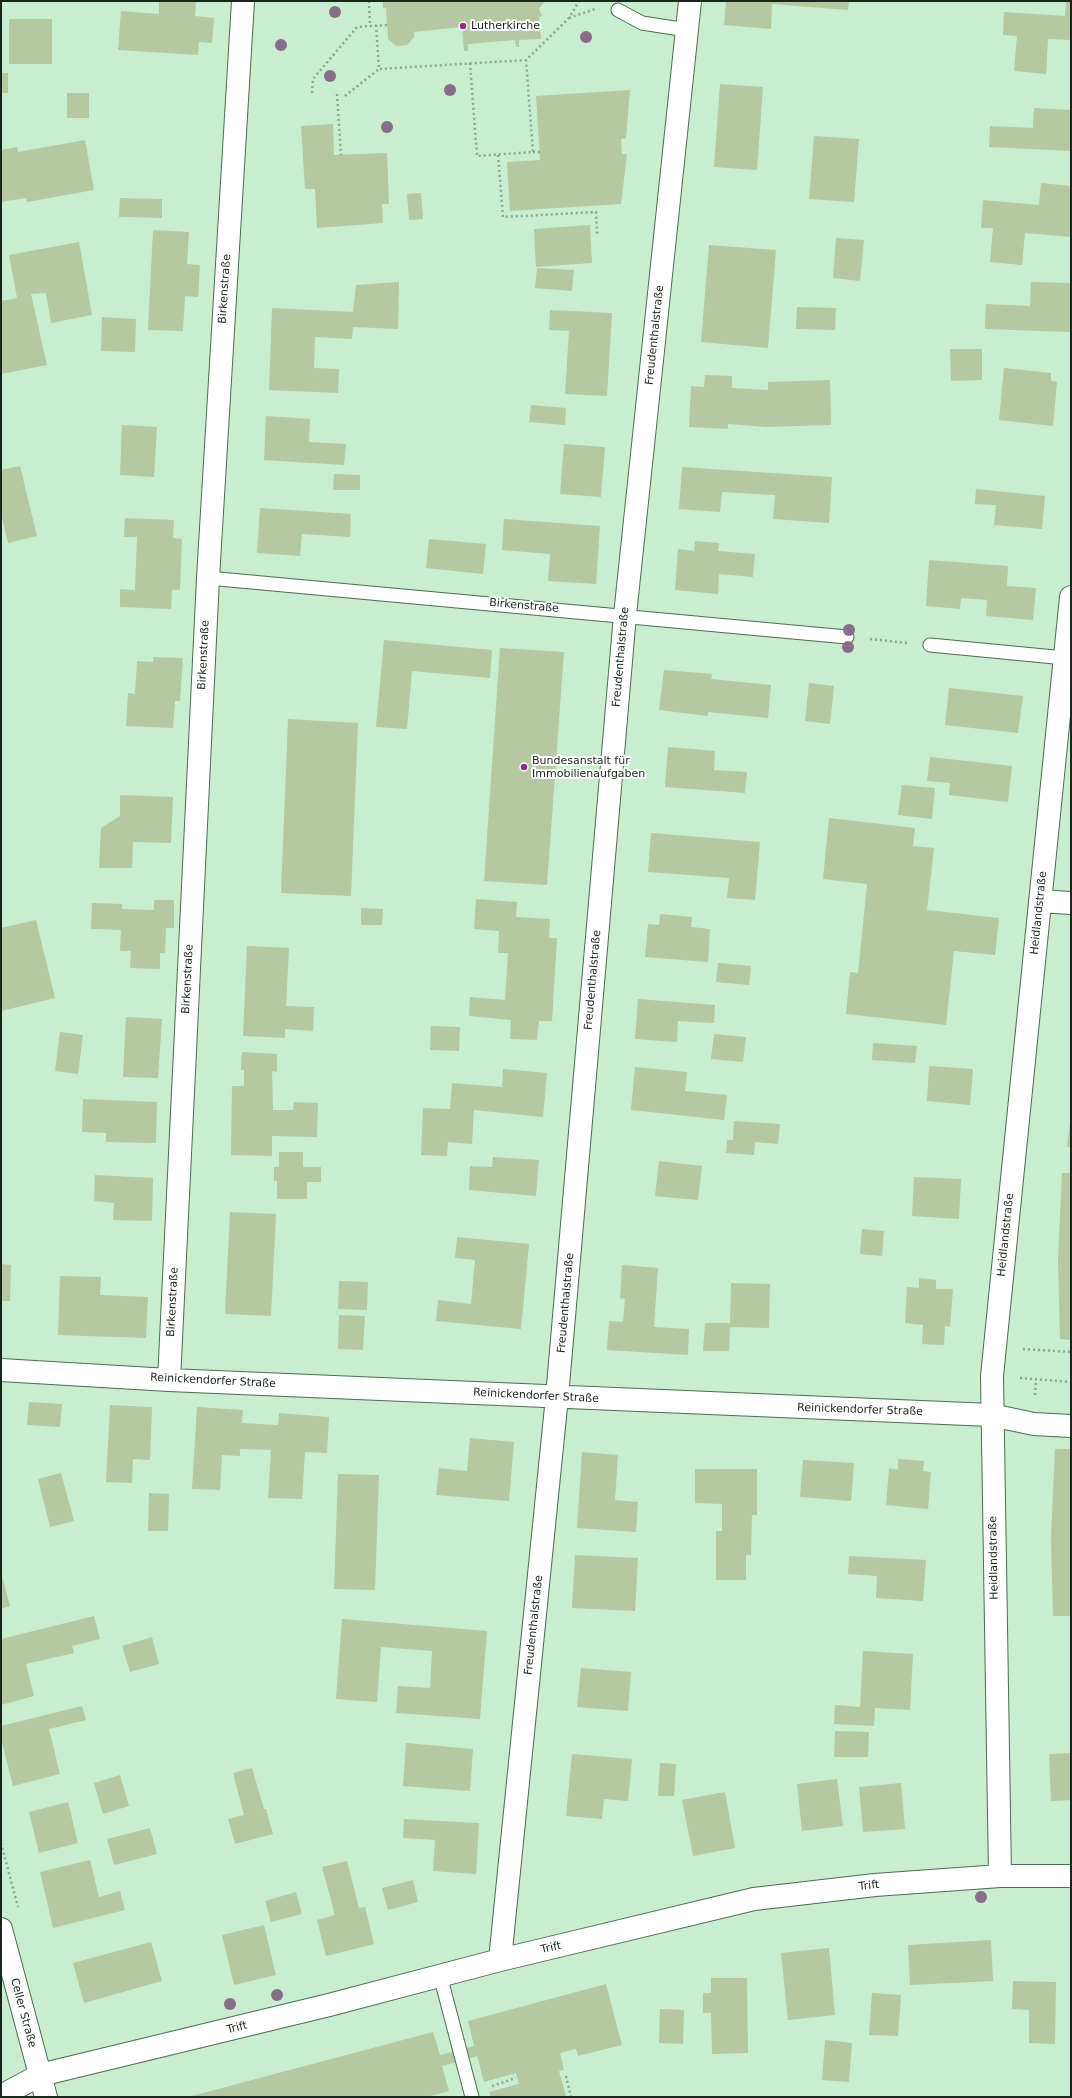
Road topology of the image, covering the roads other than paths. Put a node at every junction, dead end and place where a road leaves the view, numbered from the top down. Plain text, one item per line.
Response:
1 (243, 1) edge
2 (690, 1) edge
3 (618, 10) road end
4 (687, 30) junction
5 (208, 578) junction
6 (1071, 597) edge
7 (625, 615) junction
8 (847, 637) road end
9 (930, 645) road end
10 (1065, 658) junction
11 (1040, 901) junction
12 (1071, 903) edge
13 (1, 1370) edge
14 (169, 1380) junction
15 (557, 1397) junction
16 (991, 1416) junction
17 (1071, 1426) edge
18 (1000, 1876) junction
19 (1071, 1876) edge
20 (1, 1929) edge
21 (500, 1960) junction
22 (440, 1975) junction
23 (40, 2075) junction
24 (1, 2096) edge
25 (46, 2097) edge
26 (472, 2097) edge

1 - 5 street, Birkenstraße
2 - 4 street, Freudenthalstraße
3 - 4 lane
4 - 7 street, Freudenthalstraße
5 - 7 lane, Birkenstraße
5 - 14 street, Birkenstraße
6 - 10 street, Heidlandstraße
7 - 8 lane, Birkenstraße
7 - 15 street, Freudenthalstraße
9 - 10 lane
10 - 11 street, Heidlandstraße
11 - 12 street
11 - 16 street, Heidlandstraße
13 - 14 street, Reinickendorfer Straße
14 - 15 street, Reinickendorfer Straße
15 - 16 street, Reinickendorfer Straße
15 - 21 street, Freudenthalstraße
16 - 17 street, Reinickendorfer Straße
16 - 18 street, Heidlandstraße
18 - 19 street, Trift
18 - 21 street, Trift
20 - 23 street, Celler Straße
21 - 22 street, Trift
22 - 23 street, Trift
22 - 26 lane
23 - 24 street, Trift
23 - 25 street, Celler Straße

